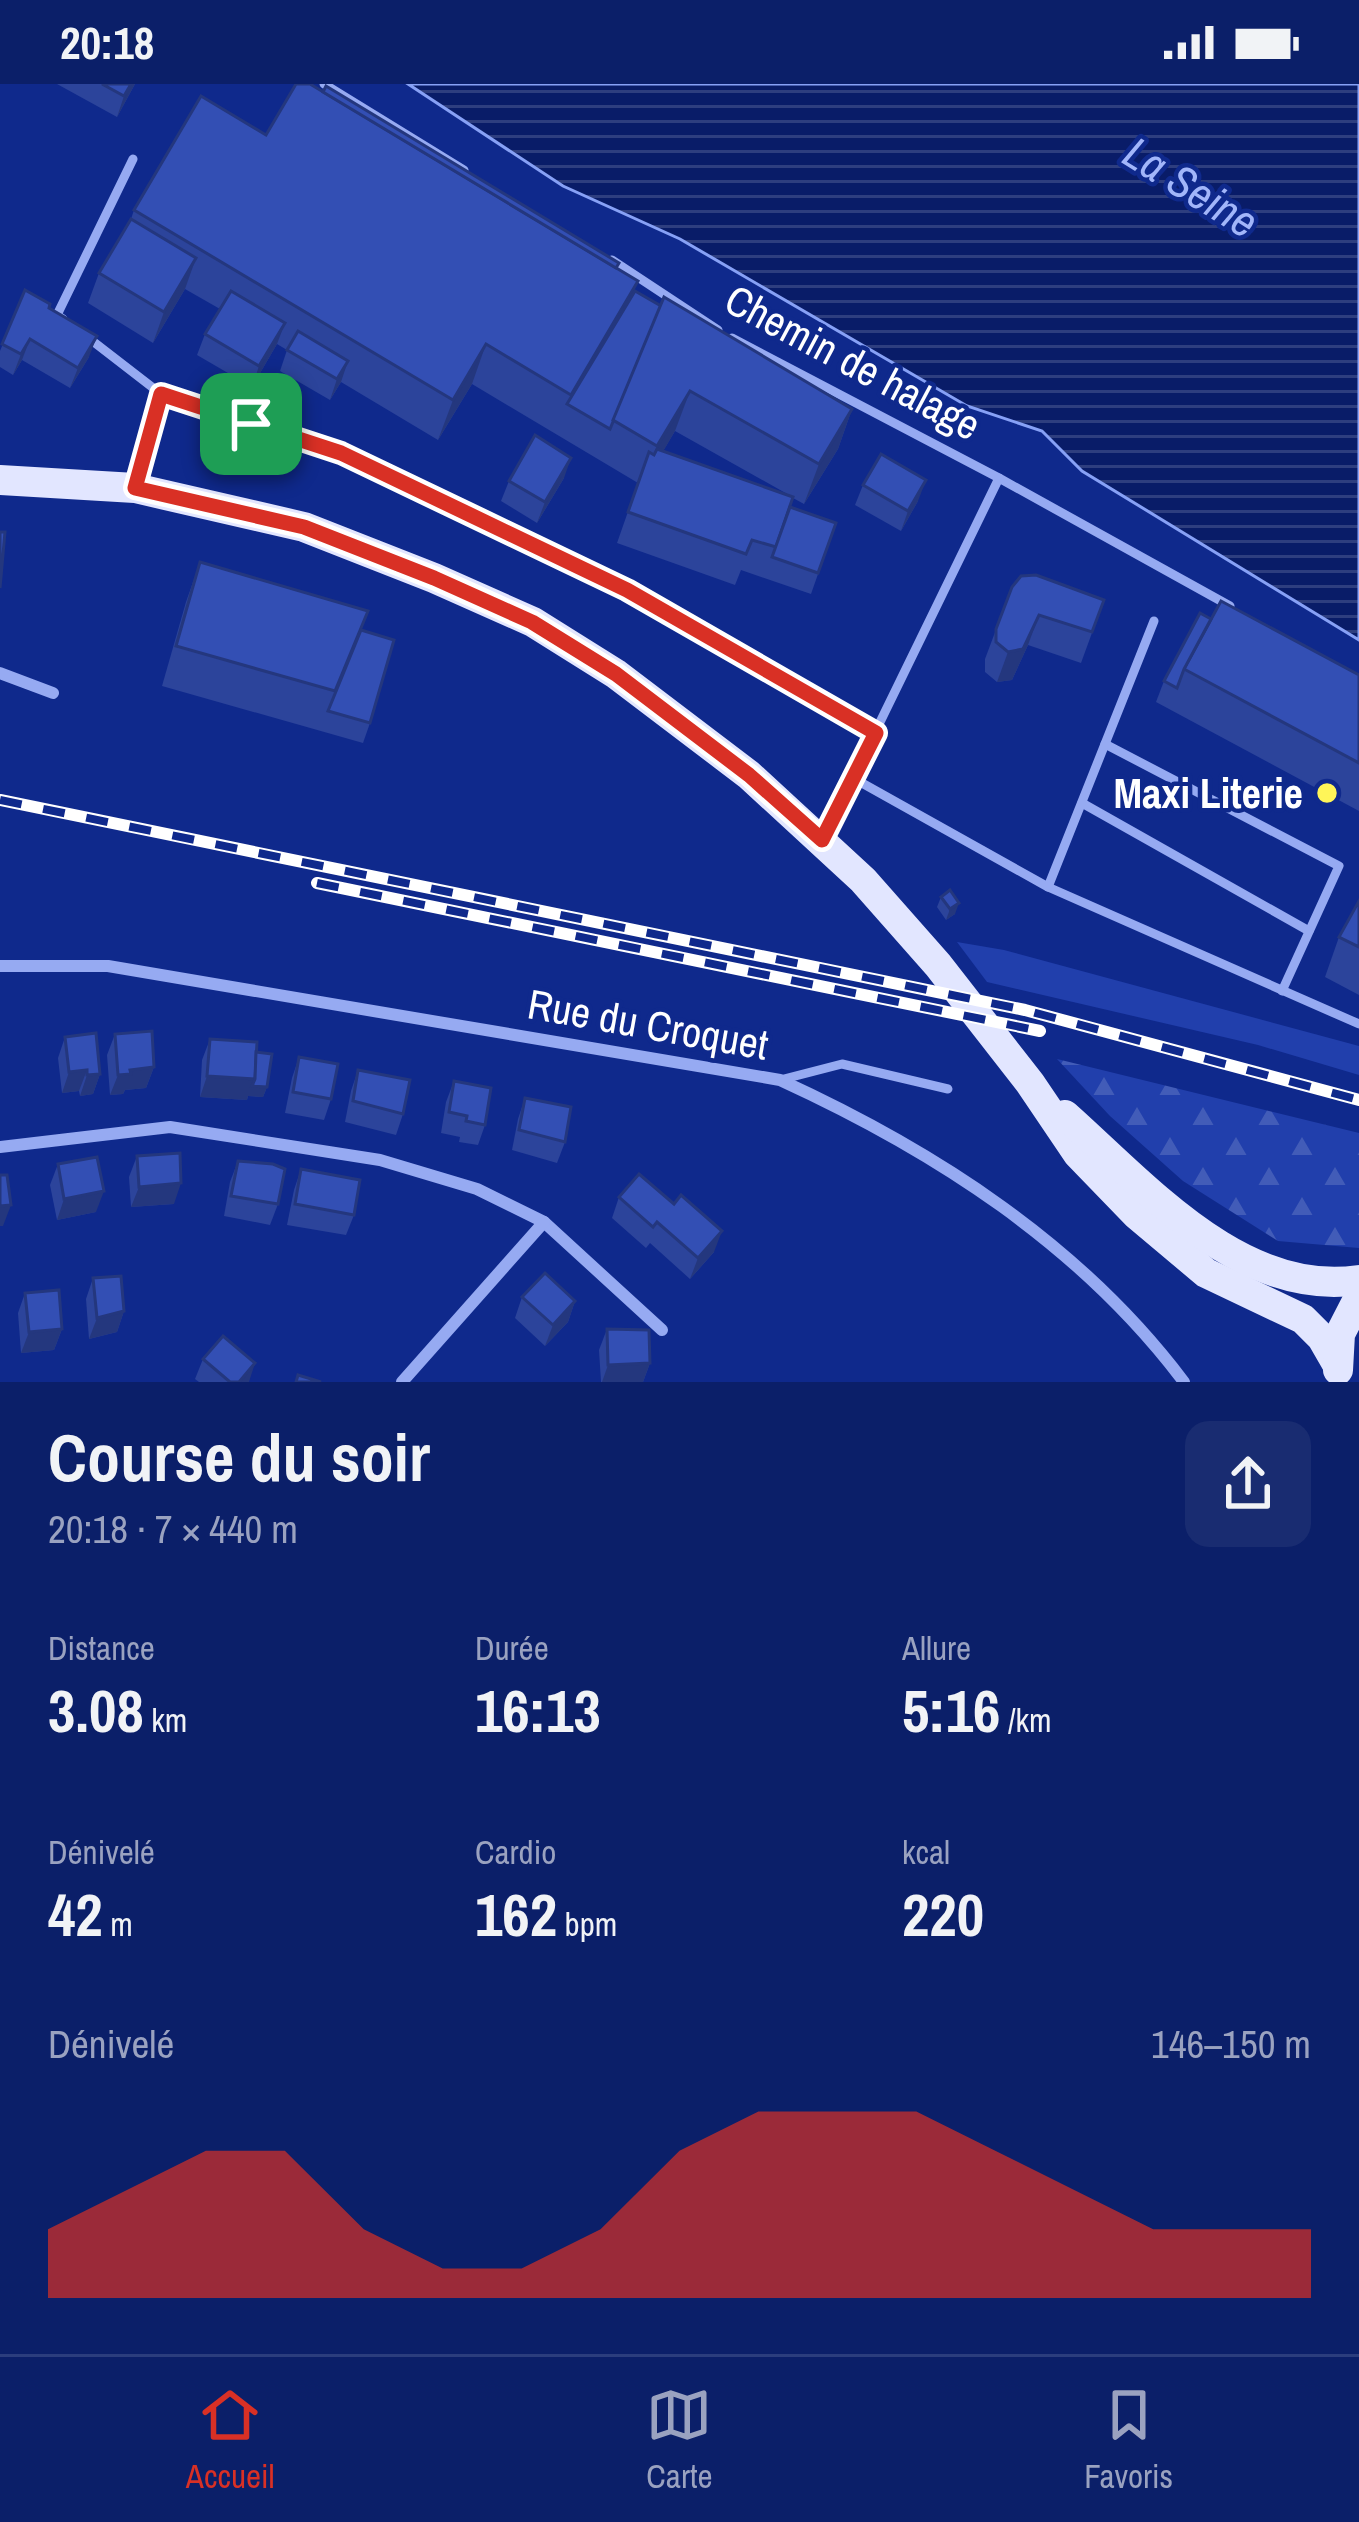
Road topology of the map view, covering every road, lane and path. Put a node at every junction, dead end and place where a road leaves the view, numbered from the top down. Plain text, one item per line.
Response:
1 (324, 84) edge
2 (133, 159) dead end
3 (480, 179) edge
4 (592, 248) edge
5 (161, 394) junction
6 (999, 478) junction
7 (0, 480) edge
8 (135, 488) junction
9 (1238, 610) edge
10 (1154, 620) dead end
11 (0, 674) edge
12 (53, 693) dead end
13 (876, 733) junction
14 (1105, 744) junction
15 (853, 778) junction
16 (1082, 803) junction
17 (822, 840) junction
18 (1048, 887) junction
19 (1310, 931) junction
20 (0, 966) edge
21 (1282, 991) junction
22 (1359, 1024) edge
23 (781, 1080) junction
24 (1030, 1083) junction
25 (948, 1089) dead end
26 (0, 1147) edge
27 (544, 1222) junction
28 (1359, 1280) edge
29 (1359, 1297) edge
30 (662, 1330) dead end
31 (1339, 1373) edge
32 (402, 1382) edge
33 (1184, 1382) edge

1 - 3 lane
2 - 5 lane
4 - 6 lane, Chemin de halage
5 - 8 lane
5 - 13 lane
6 - 9 lane, Chemin de halage
6 - 13 lane
7 - 8 main road
8 - 17 main road
10 - 14 lane
11 - 12 street
13 - 15 lane
14 - 16 lane
14 - 19 lane
15 - 17 lane
15 - 18 lane
16 - 18 lane
16 - 19 lane
17 - 24 main road
18 - 21 lane
19 - 21 lane
20 - 23 street, Rue du Croquet
21 - 22 lane
23 - 25 lane
23 - 33 street, Rue du Croquet
24 - 28 main road
24 - 31 main road
26 - 27 street
27 - 30 street
27 - 32 street
29 - 31 main road

